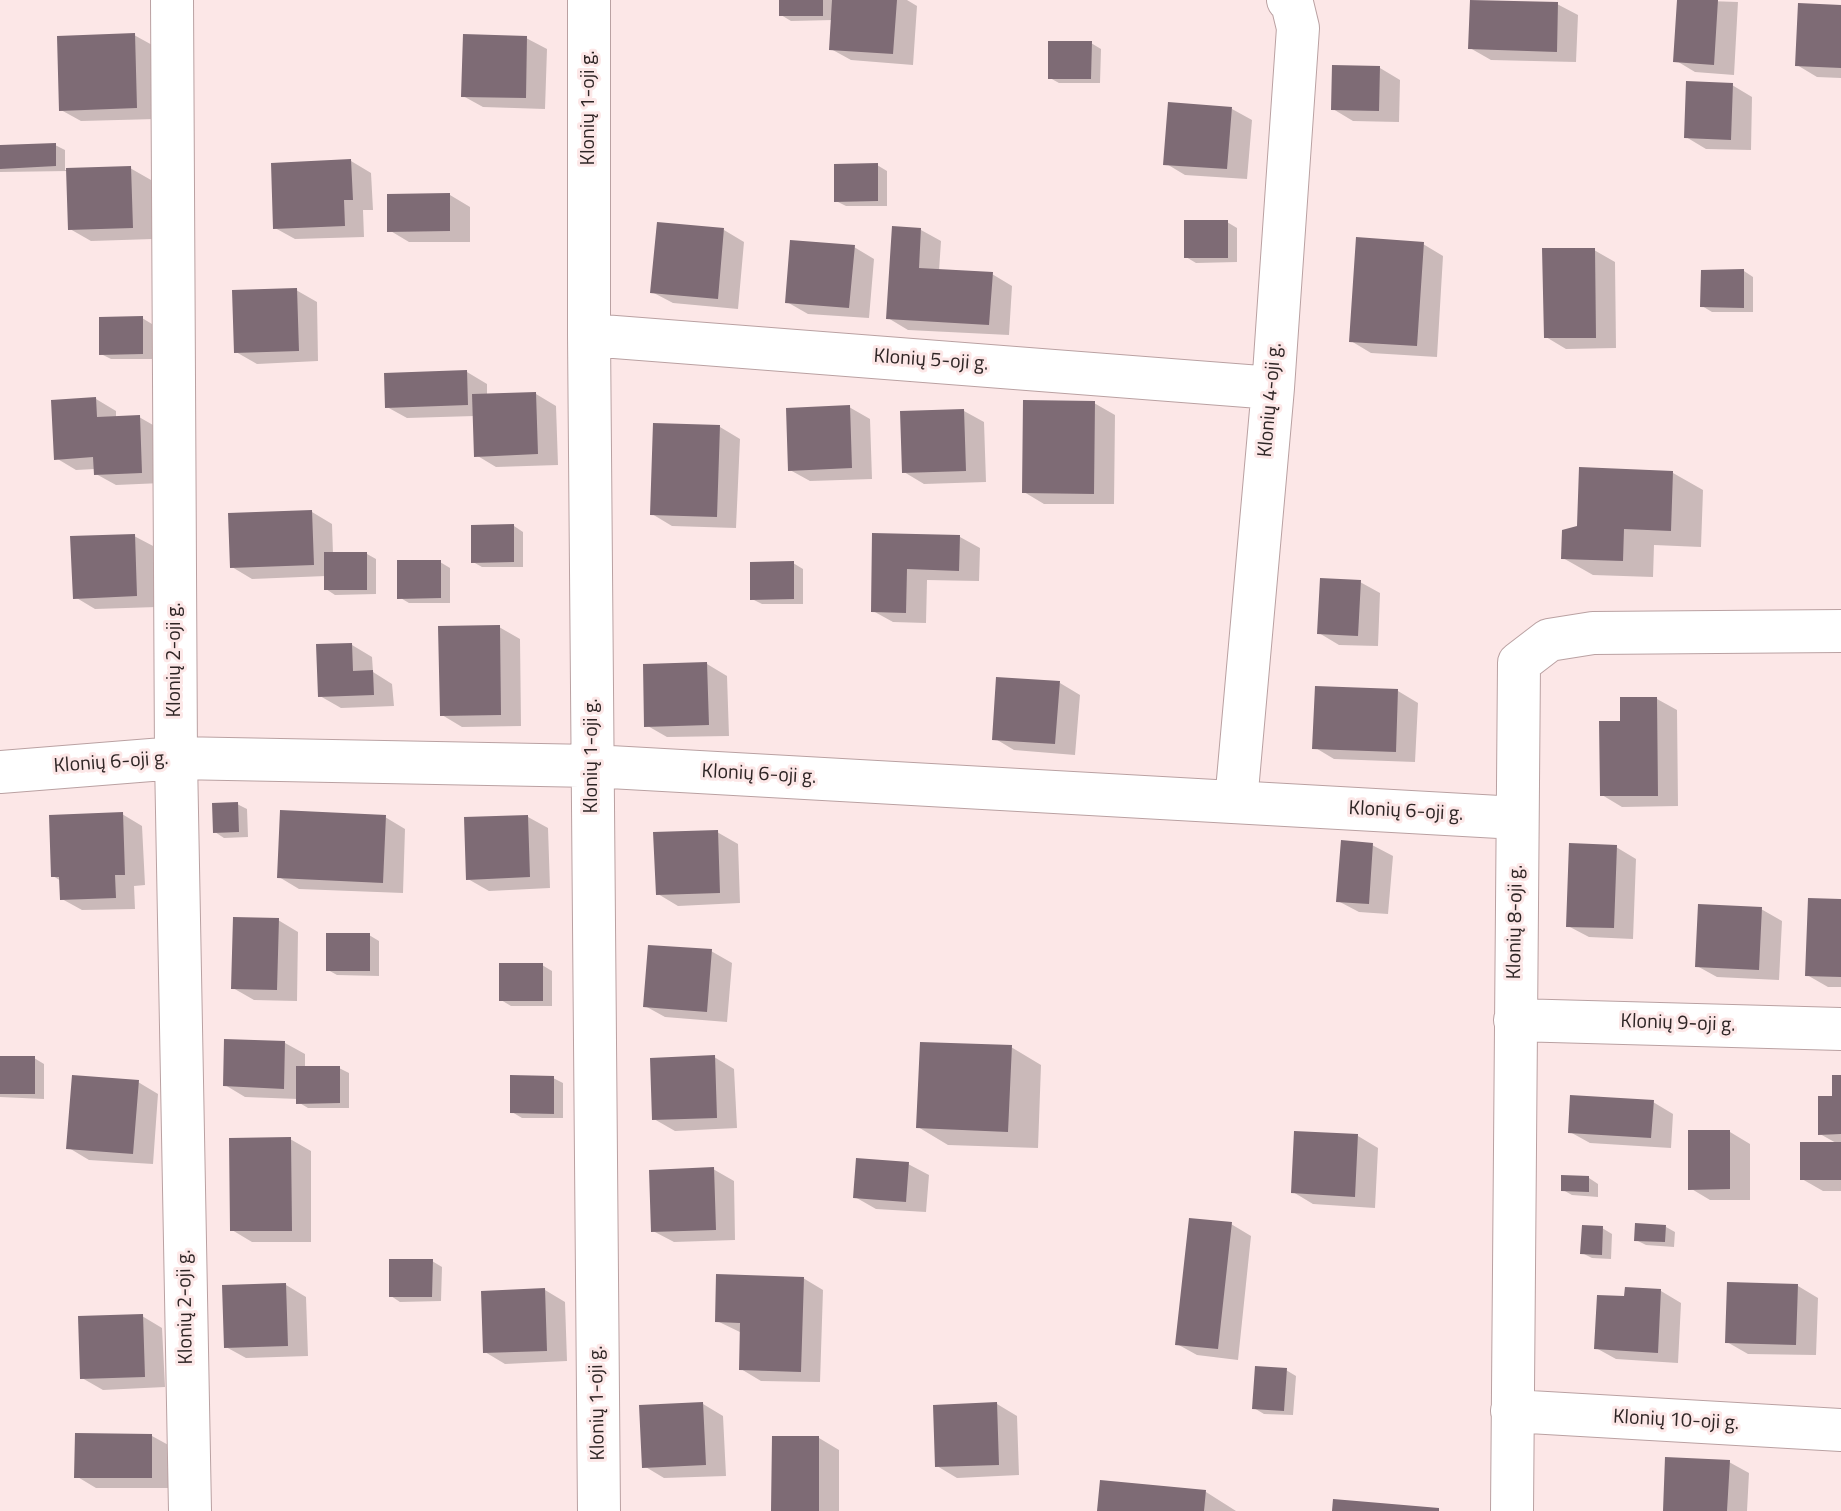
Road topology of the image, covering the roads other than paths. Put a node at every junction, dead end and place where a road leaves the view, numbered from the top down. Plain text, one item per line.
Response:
1 (172, 0) edge
2 (589, 0) edge
3 (1288, 0) edge
4 (589, 335) junction
5 (1273, 388) junction
6 (1841, 631) edge
7 (176, 758) junction
8 (592, 766) junction
9 (0, 772) edge
10 (1236, 802) junction
11 (1517, 818) junction
12 (1515, 1020) junction
13 (1841, 1029) edge
14 (1512, 1411) junction
15 (1841, 1430) edge
16 (190, 1511) edge
17 (599, 1511) edge
18 (1512, 1511) edge

1 - 7 street, Klonių 2-oji g.
2 - 4 street, Klonių 1-oji g.
3 - 5 street, Klonių 4-oji g.
4 - 5 street, Klonių 5-oji g.
4 - 8 street, Klonių 1-oji g.
5 - 10 street, Klonių 4-oji g.
6 - 11 street, Klonių 8-oji g.
7 - 8 street, Klonių 6-oji g.
7 - 9 street, Klonių 6-oji g.
7 - 16 street, Klonių 2-oji g.
8 - 10 street, Klonių 6-oji g.
8 - 17 street, Klonių 1-oji g.
10 - 11 street, Klonių 6-oji g.
11 - 12 street, Klonių 8-oji g.
12 - 13 street, Klonių 9-oji g.
12 - 14 street, Klonių 8-oji g.
14 - 15 street, Klonių 10-oji g.
14 - 18 street, Klonių 8-oji g.

